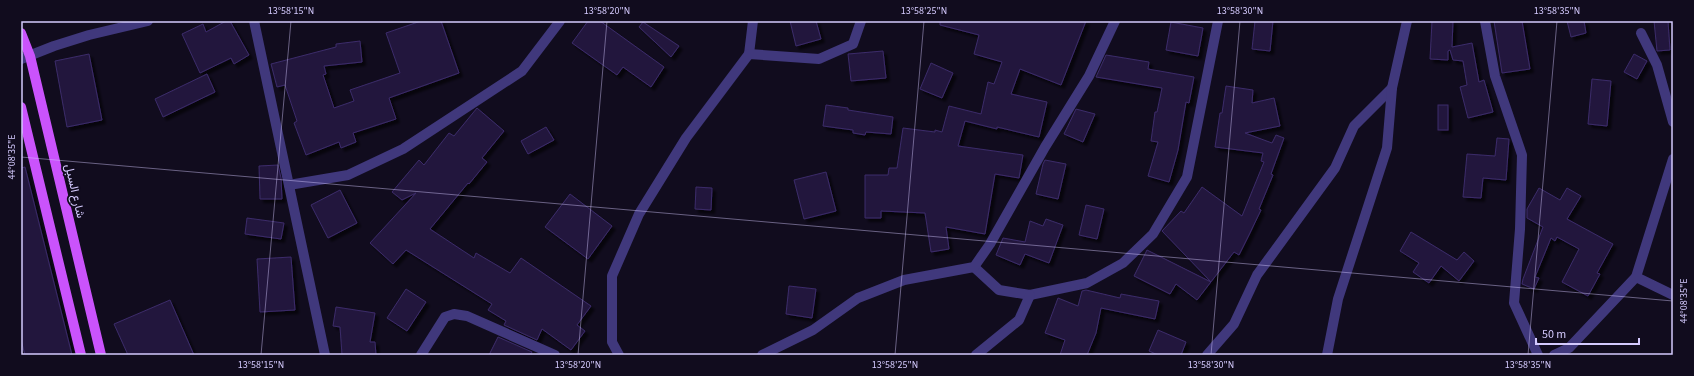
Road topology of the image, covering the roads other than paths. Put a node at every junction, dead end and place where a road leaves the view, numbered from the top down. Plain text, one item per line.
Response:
1 (144, 21) edge
2 (254, 21) edge
3 (560, 21) edge
4 (753, 21) edge
5 (861, 21) edge
6 (1115, 21) edge
7 (1218, 21) edge
8 (1407, 21) edge
9 (1485, 21) edge
10 (21, 33) edge
11 (1641, 33) dead end
12 (748, 54) junction
13 (25, 58) edge
14 (1392, 88) junction
15 (21, 107) edge
16 (1673, 122) edge
17 (1673, 159) edge
18 (289, 185) junction
19 (974, 267) junction
20 (1636, 277) junction
21 (1030, 295) junction
22 (1673, 295) edge
23 (81, 355) edge
24 (101, 355) edge
25 (325, 355) edge
26 (421, 355) edge
27 (554, 355) edge
28 (620, 355) edge
29 (762, 355) edge
30 (976, 355) edge
31 (1207, 355) edge
32 (1327, 355) edge
33 (1538, 355) edge
34 (1554, 355) edge

1 - 13 street
2 - 18 street
3 - 18 street
4 - 12 street
5 - 12 street
6 - 19 street
7 - 21 street
8 - 14 street
9 - 33 street
10 - 13 main road, شارع السبل
11 - 16 street
12 - 28 street
13 - 24 main road, شارع السبل
14 - 31 street
14 - 32 street
15 - 23 main road
17 - 20 street
18 - 25 street
19 - 21 street
19 - 29 street
20 - 22 street
20 - 34 street
21 - 30 street
26 - 27 street

